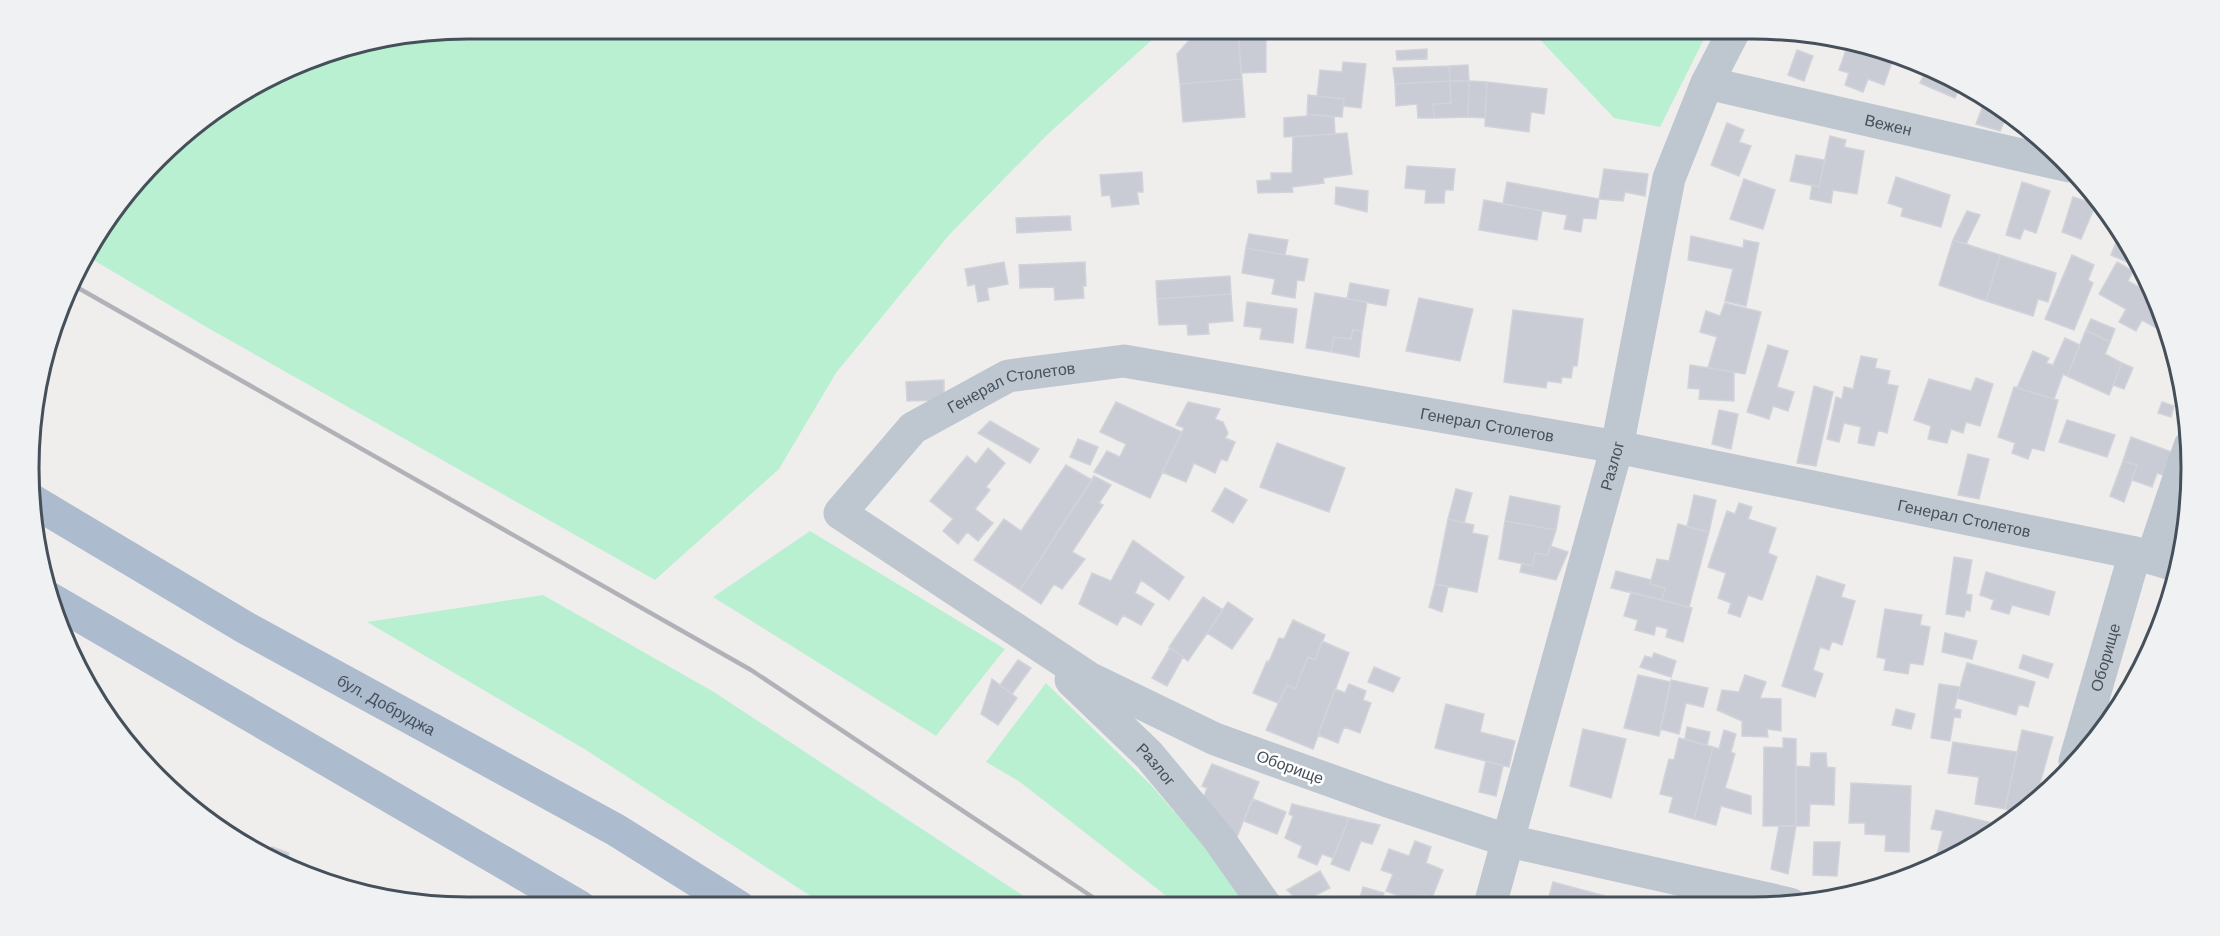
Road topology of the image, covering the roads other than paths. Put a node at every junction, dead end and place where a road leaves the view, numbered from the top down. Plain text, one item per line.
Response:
1 (1729, 39) edge
2 (1707, 83) junction
3 (2052, 162) edge
4 (1617, 447) junction
5 (2181, 476) edge
6 (41, 506) edge
7 (840, 513) joint
8 (2155, 559) edge
9 (62, 605) edge
10 (1028, 639) junction
11 (2083, 740) edge
12 (1509, 841) junction
13 (563, 897) edge
14 (723, 897) edge
15 (1259, 897) edge
16 (1492, 897) edge
17 (1758, 897) edge

1 - 2 street, Разлог
2 - 3 street, Вежен
2 - 4 street, Разлог
4 - 7 street, Генерал Столетов
4 - 8 street, Генерал Столетов
4 - 12 street, Разлог
5 - 8 street
6 - 14 main road, бул. Добруджа
7 - 10 street, Оборище
8 - 11 street, Оборище
9 - 13 main road
10 - 12 street, Оборище
10 - 15 street, Разлог
12 - 16 street, Разлог
12 - 17 street, Оборище

